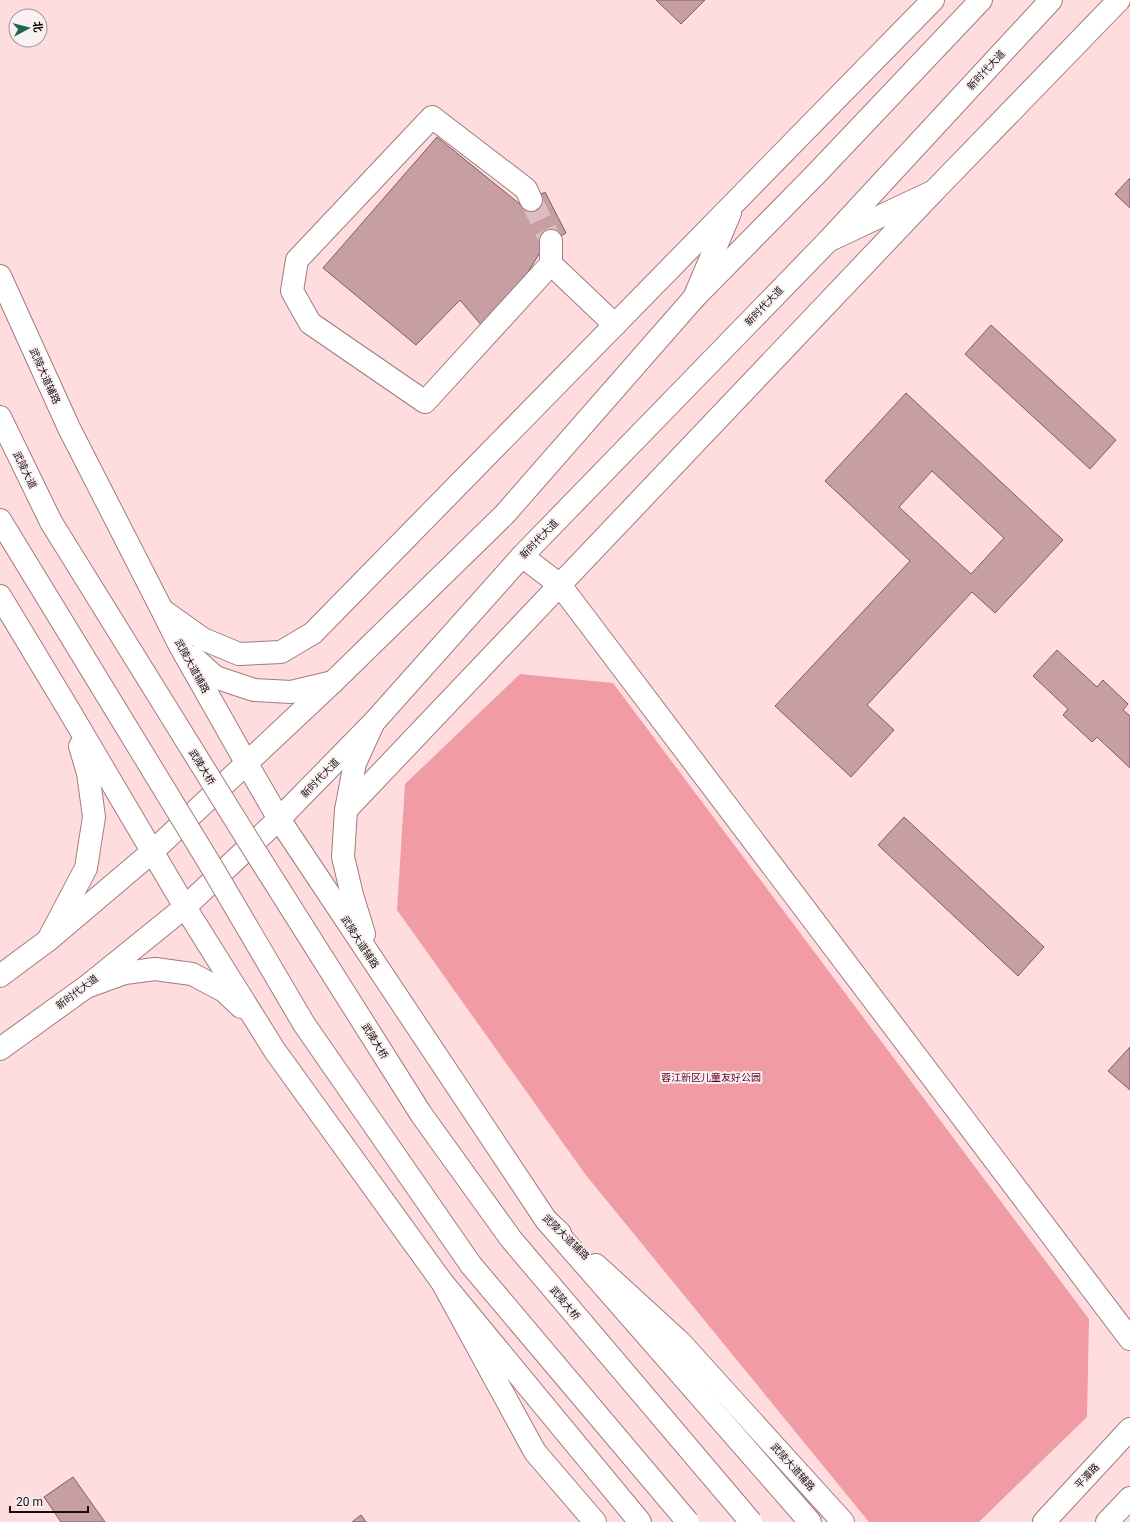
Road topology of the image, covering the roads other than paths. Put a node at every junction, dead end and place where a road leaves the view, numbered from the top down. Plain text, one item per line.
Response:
1 (933, 0) edge
2 (981, 0) edge
3 (1051, 0) edge
4 (1119, 0) edge
5 (934, 191) junction
6 (531, 200) tunnel mouth
7 (734, 203) junction
8 (551, 241) tunnel mouth
9 (828, 241) junction
10 (551, 264) junction
11 (0, 276) edge
12 (694, 298) junction
13 (615, 325) junction
14 (0, 417) edge
15 (51, 522) joint
16 (4, 526) edge
17 (522, 556) junction
18 (560, 585) junction
19 (0, 596) edge
20 (162, 610) junction
21 (179, 644) junction
22 (333, 682) junction
23 (70, 712) junction
24 (374, 722) junction
25 (246, 764) junction
26 (346, 810) junction
27 (279, 819) junction
28 (152, 852) junction
29 (185, 907) junction
30 (47, 941) junction
31 (0, 976) edge
32 (386, 980) junction
33 (86, 987) junction
34 (257, 1021) junction
35 (0, 1049) edge
36 (546, 1220) junction
37 (442, 1282) junction
38 (1130, 1339) edge
39 (1130, 1430) edge
40 (1130, 1498) edge
41 (595, 1522) edge
42 (640, 1522) edge
43 (688, 1522) edge
44 (751, 1522) edge
45 (810, 1522) edge
46 (843, 1522) edge
47 (1044, 1522) edge
48 (1107, 1522) edge

1 - 7 street
2 - 12 street
3 - 9 street, 新时代大道
4 - 5 street
5 - 9 street
5 - 18 street
6 - 10 street
7 - 12 street
7 - 13 street
8 - 10 street
9 - 17 street, 新时代大道
10 - 13 street
11 - 20 street, 武陵大道辅路
12 - 22 street
13 - 20 street
14 - 15 street, 武陵大道
15 - 44 street, 武陵大桥, bridge
16 - 43 street, bridge
17 - 18 street
17 - 24 street, 新时代大道
18 - 26 street
18 - 38 street
19 - 23 street
20 - 21 street, 武陵大道辅路
21 - 22 street
21 - 25 street, 武陵大道辅路
22 - 25 street
23 - 28 street
23 - 30 street
24 - 26 street
24 - 27 street, 新时代大道
25 - 27 street, 武陵大道辅路
25 - 28 street
26 - 32 street
27 - 29 street, 新时代大道
27 - 32 street, 武陵大道辅路
28 - 29 street
28 - 30 street
29 - 33 street, 新时代大道
29 - 34 street
30 - 31 street
32 - 36 street, 武陵大道辅路
33 - 34 street
33 - 35 street, 新时代大道
34 - 37 street
36 - 45 street
36 - 46 street, 武陵大道辅路
37 - 41 street
37 - 42 street
39 - 47 street, 平潭路
40 - 48 street

